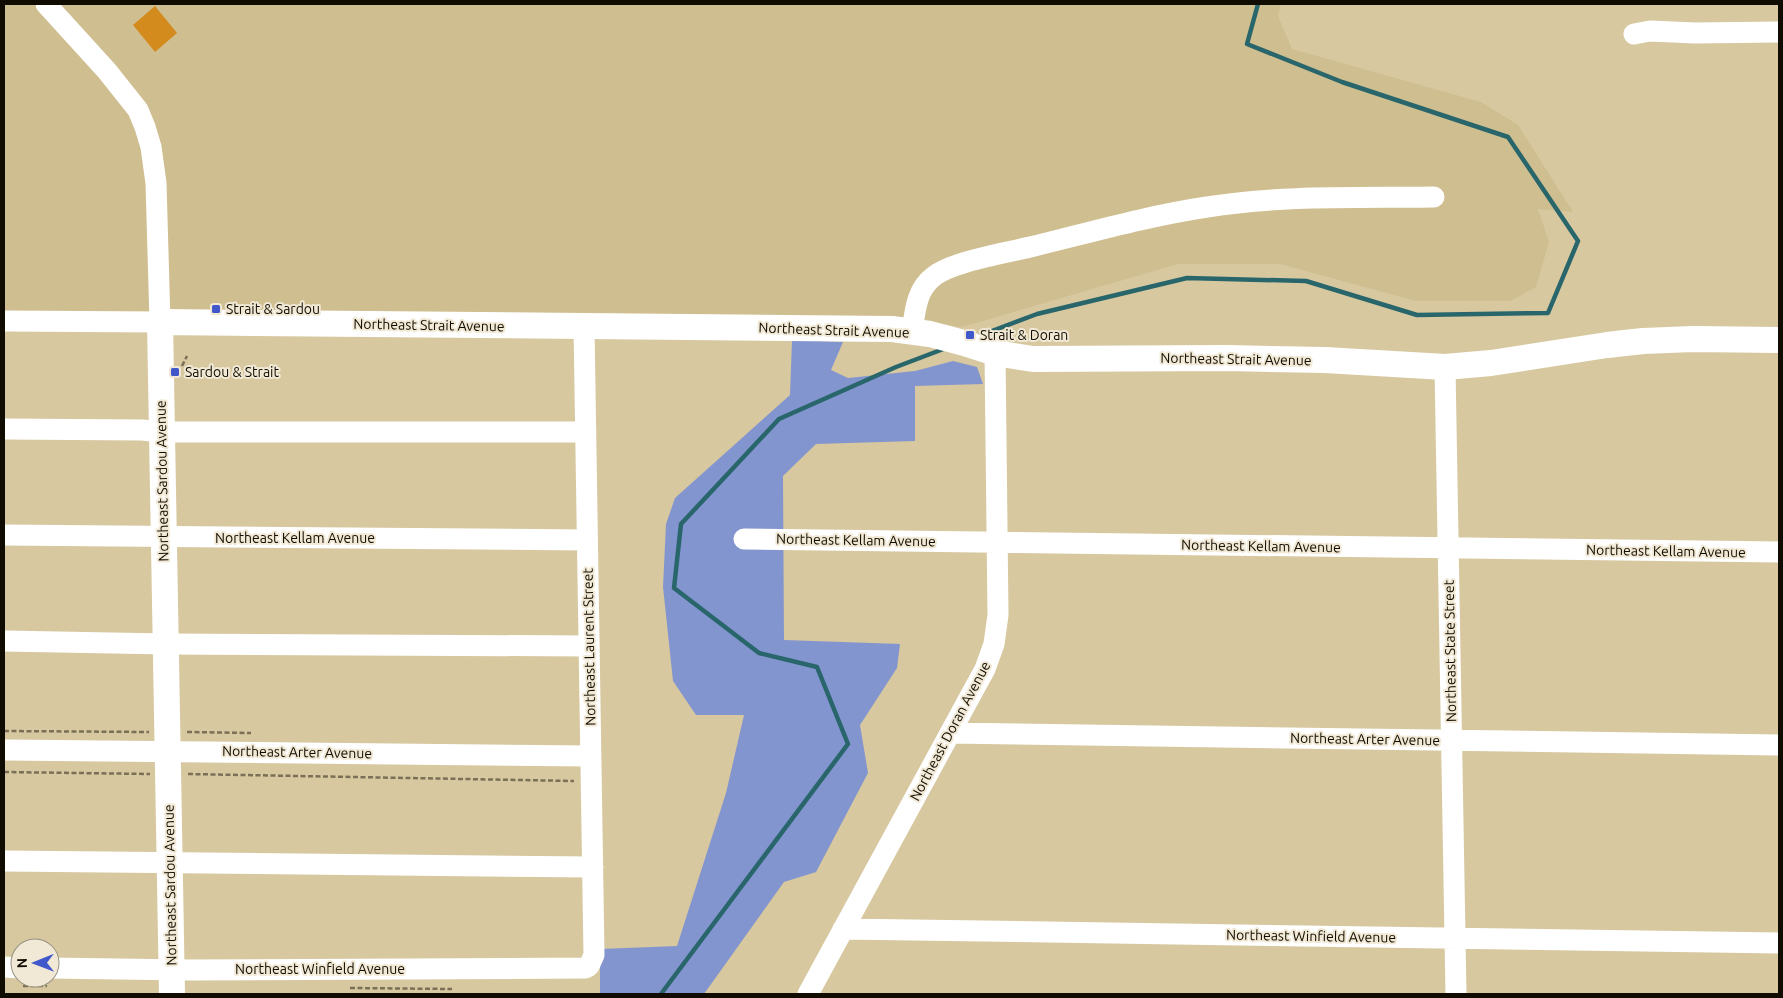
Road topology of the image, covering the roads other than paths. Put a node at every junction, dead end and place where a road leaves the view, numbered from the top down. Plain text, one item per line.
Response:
1 (46, 4) edge
2 (1779, 32) edge
3 (1634, 34) dead end
4 (1434, 198) dead end
5 (4, 321) edge
6 (160, 322) junction
7 (584, 326) junction
8 (912, 332) junction
9 (1779, 340) edge
10 (995, 353) junction
11 (1444, 367) junction
12 (4, 429) edge
13 (162, 432) junction
14 (586, 432) junction
15 (4, 535) edge
16 (163, 537) junction
17 (744, 539) dead end
18 (587, 540) junction
19 (997, 542) junction
20 (1448, 548) junction
21 (1779, 552) edge
22 (4, 641) edge
23 (166, 644) junction
24 (589, 646) junction
25 (950, 733) junction
26 (1451, 740) junction
27 (1779, 745) edge
28 (4, 750) edge
29 (590, 756) junction
30 (168, 762) junction
31 (4, 862) edge
32 (169, 863) junction
33 (593, 867) junction
34 (843, 928) junction
35 (1455, 938) junction
36 (1779, 943) edge
37 (589, 966) joint
38 (60, 969) edge
39 (172, 982) edge
40 (808, 994) edge
41 (1456, 994) edge

1 - 6 street, Northeast Sardou Avenue
2 - 3 street
4 - 8 street
5 - 6 street, Northeast Strait Avenue
6 - 7 main road, Northeast Strait Avenue
6 - 13 main road, Northeast Sardou Avenue
7 - 8 main road, Northeast Strait Avenue
7 - 14 street, Northeast Laurent Street
8 - 10 main road, Northeast Strait Avenue
9 - 11 main road, Northeast Strait Avenue
10 - 11 main road, Northeast Strait Avenue
10 - 19 street, Northeast Doran Avenue
11 - 20 street, Northeast State Street
12 - 13 street
13 - 14 street
13 - 16 main road, Northeast Sardou Avenue
14 - 18 street, Northeast Laurent Street
15 - 16 street, Northeast Kellam Avenue
16 - 18 street, Northeast Kellam Avenue
16 - 23 main road, Northeast Sardou Avenue
17 - 19 street, Northeast Kellam Avenue
18 - 24 street, Northeast Laurent Street
19 - 20 street, Northeast Kellam Avenue
19 - 25 street, Northeast Doran Avenue
20 - 21 street, Northeast Kellam Avenue
20 - 26 street, Northeast State Street
22 - 23 street
23 - 24 street
23 - 30 main road, Northeast Sardou Avenue
24 - 29 street, Northeast Laurent Street
25 - 26 street, Northeast Arter Avenue
25 - 34 street, Northeast Doran Avenue
26 - 27 street, Northeast Arter Avenue
26 - 35 street, Northeast State Street
28 - 30 street, Northeast Arter Avenue
29 - 30 street, Northeast Arter Avenue
29 - 33 street, Northeast Laurent Street
30 - 32 main road, Northeast Sardou Avenue
31 - 32 street
32 - 33 street
32 - 39 main road, Northeast Sardou Avenue
33 - 37 street, Northeast Laurent Street
34 - 35 street, Northeast Winfield Avenue
34 - 40 street, Northeast Doran Avenue
35 - 36 street, Northeast Winfield Avenue
35 - 41 street, Northeast State Street
37 - 39 street, Northeast Winfield Avenue
38 - 39 street, Northeast Winfield Avenue

